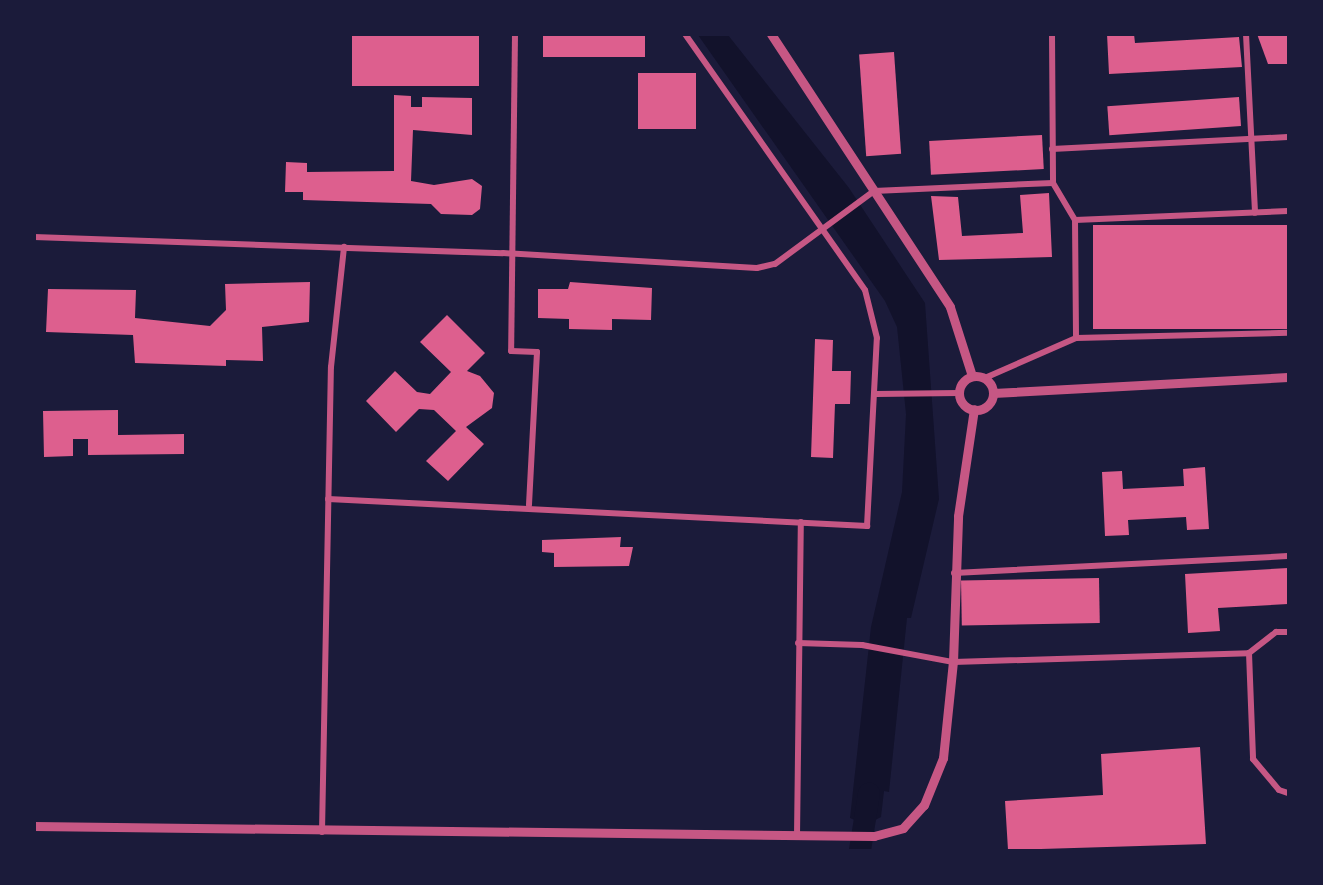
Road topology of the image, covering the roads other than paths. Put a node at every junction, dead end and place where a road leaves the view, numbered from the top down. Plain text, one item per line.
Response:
1 (515, 34) edge
2 (685, 34) edge
3 (771, 34) edge
4 (1052, 34) edge
5 (1246, 34) edge
6 (1288, 137) edge
7 (1252, 139) junction
8 (1052, 149) junction
9 (1053, 183) junction
10 (874, 191) junction
11 (1288, 211) edge
12 (1255, 213) junction
13 (1075, 220) junction
14 (822, 232) junction
15 (34, 237) edge
16 (344, 248) junction
17 (513, 254) junction
18 (1288, 333) edge
19 (1076, 338) junction
20 (972, 376) junction
21 (1288, 377) edge
22 (985, 378) junction
23 (959, 393) junction
24 (993, 393) junction
25 (876, 394) junction
26 (974, 410) junction
27 (328, 499) junction
28 (529, 505) junction
29 (801, 522) junction
30 (1288, 556) edge
31 (953, 573) junction
32 (1288, 632) edge
33 (798, 643) junction
34 (1249, 653) junction
35 (953, 662) junction
36 (1288, 792) edge
37 (34, 825) edge
38 (322, 832) junction
39 (797, 836) junction

1 - 17 street
2 - 14 street
3 - 10 street
4 - 8 street
5 - 7 street
6 - 7 street
7 - 8 street
7 - 12 street
8 - 9 street
9 - 10 street
9 - 13 street
10 - 14 street
10 - 20 street
11 - 12 street
12 - 13 street
13 - 19 street
14 - 17 street
14 - 25 street
15 - 16 street
16 - 17 street
16 - 27 street
17 - 28 street
18 - 19 street
19 - 22 street
20 - 22 street
20 - 23 street
21 - 24 street
22 - 24 street
23 - 25 street
23 - 26 street
24 - 26 street
25 - 29 street
26 - 31 street
27 - 28 street
27 - 38 street
28 - 29 street
29 - 33 street
30 - 31 street
31 - 35 street
32 - 34 street
33 - 35 street
33 - 39 street
34 - 35 street
34 - 36 street
35 - 39 street
37 - 38 street
38 - 39 street

